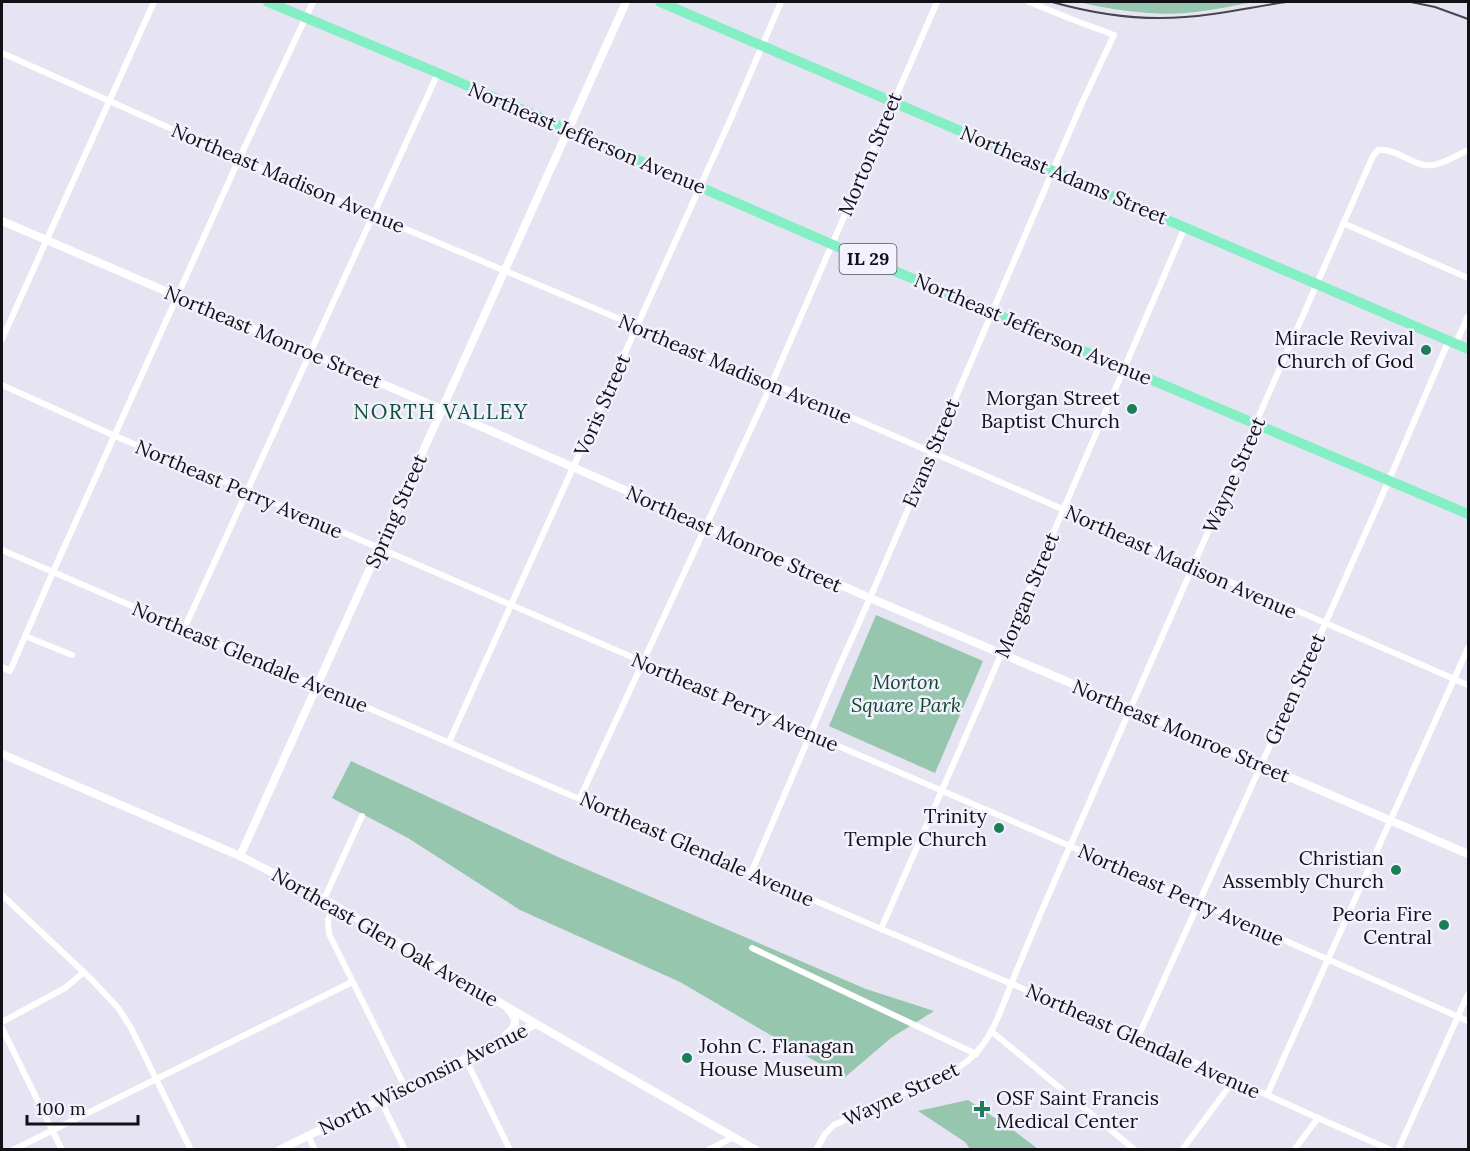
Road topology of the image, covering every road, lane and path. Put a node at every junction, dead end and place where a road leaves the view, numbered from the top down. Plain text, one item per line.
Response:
1 (154, 2) edge
2 (268, 2) edge
3 (313, 2) edge
4 (626, 2) edge
5 (660, 2) edge
6 (781, 2) edge
7 (937, 2) edge
8 (1029, 2) edge
9 (306, 18) junction
10 (763, 45) junction
11 (2, 53) edge
12 (438, 73) junction
13 (110, 101) junction
14 (893, 102) junction
15 (568, 131) junction
16 (1468, 150) edge
17 (239, 159) junction
18 (1053, 170) junction
19 (699, 187) junction
20 (372, 214) junction
21 (2, 221) edge
22 (1343, 223) junction
23 (1185, 227) junction
24 (47, 240) junction
25 (831, 244) junction
26 (504, 271) junction
27 (1468, 278) edge
28 (1317, 284) junction
29 (178, 296) junction
30 (992, 312) junction
31 (1468, 316) edge
32 (636, 326) junction
33 (2, 339) edge
34 (1452, 342) junction
35 (1468, 349) edge
36 (311, 353) junction
37 (1124, 368) junction
38 (772, 383) junction
39 (2, 385) edge
40 (441, 409) junction
41 (1257, 423) junction
42 (115, 436) junction
43 (931, 453) junction
44 (574, 468) junction
45 (1389, 480) junction
46 (247, 491) junction
47 (1063, 510) junction
48 (1468, 514) edge
49 (706, 527) junction
50 (379, 548) junction
51 (2, 549) edge
52 (1194, 567) junction
53 (53, 572) junction
54 (870, 598) junction
55 (511, 605) junction
56 (1324, 624) junction
57 (184, 629) junction
58 (25, 636) junction
59 (1468, 648) edge
60 (72, 655) dead end
61 (1002, 655) junction
62 (642, 662) junction
63 (2, 667) edge
64 (1455, 679) junction
65 (1468, 685) edge
66 (317, 686) junction
67 (1132, 709) junction
68 (811, 734) junction
69 (449, 742) junction
70 (2, 754) edge
71 (1261, 765) junction
72 (942, 792) junction
73 (580, 798) junction
74 (362, 816) dead end
75 (1391, 820) junction
76 (1070, 846) junction
77 (1468, 854) edge
78 (240, 856) junction
79 (751, 873) junction
80 (2, 895) edge
81 (324, 899) junction
82 (1199, 903) junction
83 (334, 905) junction
84 (881, 929) junction
85 (752, 948) dead end
86 (1329, 959) junction
87 (84, 972) junction
88 (352, 982) junction
89 (1011, 984) junction
90 (1468, 994) edge
91 (501, 1004) junction
92 (1458, 1016) junction
93 (1468, 1021) edge
94 (2, 1022) edge
95 (536, 1024) junction
96 (2, 1028) edge
97 (991, 1031) junction
98 (1138, 1036) junction
99 (489, 1046) junction
100 (976, 1054) junction
101 (465, 1058) junction
102 (156, 1079) junction
103 (1234, 1080) junction
104 (405, 1087) junction
105 (1267, 1095) junction
106 (381, 1099) junction
107 (1318, 1118) junction
108 (52, 1130) junction
109 (308, 1135) junction
110 (734, 1137) junction
111 (13, 1149) edge
112 (62, 1149) edge
113 (191, 1149) edge
114 (279, 1149) edge
115 (315, 1149) edge
116 (405, 1149) edge
117 (510, 1149) edge
118 (708, 1149) edge
119 (756, 1149) edge
120 (816, 1149) edge
121 (1136, 1149) edge
122 (1182, 1149) edge
123 (1294, 1149) edge
124 (1391, 1149) edge
125 (1398, 1149) edge

1 - 13 street
2 - 9 main road, Northeast Jefferson Avenue / IL 29
3 - 9 street
4 - 15 street, Spring Street
5 - 10 main road, Northeast Adams Street
6 - 10 street, Voris Street
7 - 14 street, Morton Street
8 - 18 street, Evans Street
9 - 12 main road, Northeast Jefferson Avenue / IL 29
9 - 17 street
10 - 14 main road, Northeast Adams Street
10 - 19 street, Voris Street
11 - 13 street, Northeast Madison Avenue
12 - 15 main road, Northeast Jefferson Avenue / IL 29
12 - 20 street
13 - 17 street, Northeast Madison Avenue
13 - 24 street
14 - 18 main road, Northeast Adams Street
14 - 25 street, Morton Street
15 - 19 main road, Northeast Jefferson Avenue / IL 29
15 - 26 street, Spring Street
16 - 22 street, Wayne Street
17 - 20 street, Northeast Madison Avenue
17 - 29 street
18 - 23 main road, Northeast Adams Street
18 - 30 street, Evans Street
19 - 25 main road, Northeast Jefferson Avenue / IL 29
19 - 32 street, Voris Street
20 - 26 street, Northeast Madison Avenue
20 - 36 street
21 - 24 street, Northeast Monroe Street
22 - 27 street
22 - 28 street, Wayne Street
23 - 28 main road, Northeast Adams Street
23 - 37 street, Morgan Street
24 - 29 street, Northeast Monroe Street
24 - 33 street
25 - 30 main road, Northeast Jefferson Avenue / IL 29
25 - 38 street, Morton Street
26 - 32 street, Northeast Madison Avenue
26 - 40 street, Spring Street
28 - 34 main road, Northeast Adams Street
28 - 41 street, Wayne Street
29 - 36 street, Northeast Monroe Street
29 - 42 street
30 - 37 main road, Northeast Jefferson Avenue / IL 29
30 - 43 street, Evans Street
31 - 34 street, Green Street
32 - 38 street, Northeast Madison Avenue
32 - 44 street, Voris Street
34 - 35 main road, Northeast Adams Street
34 - 45 street, Green Street
36 - 40 street, Northeast Monroe Street
36 - 46 street
37 - 41 main road, Northeast Jefferson Avenue / IL 29
37 - 47 street, Morgan Street
38 - 43 street, Northeast Madison Avenue
38 - 49 street, Morton Street
39 - 42 street, Northeast Perry Avenue
40 - 44 street, Northeast Monroe Street
40 - 50 street, Spring Street
41 - 45 main road, Northeast Jefferson Avenue / IL 29
41 - 52 street, Wayne Street
42 - 46 street, Northeast Perry Avenue
42 - 53 street
43 - 47 street, Northeast Madison Avenue
43 - 54 street, Evans Street
44 - 49 street, Northeast Monroe Street
44 - 55 street, Voris Street
45 - 48 main road, Northeast Jefferson Avenue / IL 29
45 - 56 street, Green Street
46 - 50 street, Northeast Perry Avenue
46 - 57 street
47 - 52 street, Northeast Madison Avenue
47 - 61 street, Morgan Street
49 - 54 street, Northeast Monroe Street
49 - 62 street, Morton Street
50 - 55 street, Northeast Perry Avenue
50 - 66 street, Spring Street
51 - 53 street, Northeast Glendale Avenue
52 - 56 street, Northeast Madison Avenue
52 - 67 street, Wayne Street
53 - 57 street, Northeast Glendale Avenue
53 - 58 street
54 - 61 street, Northeast Monroe Street
54 - 68 street, Evans Street
55 - 62 street, Northeast Perry Avenue
55 - 69 street, Voris Street
56 - 64 street, Northeast Madison Avenue
56 - 71 street, Green Street
57 - 66 street, Northeast Glendale Avenue
58 - 60 street
58 - 63 street
59 - 64 street
61 - 67 street, Northeast Monroe Street
61 - 72 street, Morgan Street
62 - 68 street, Northeast Perry Avenue
62 - 73 street, Morton Street
64 - 65 street, Northeast Madison Avenue
64 - 75 street
66 - 69 street, Northeast Glendale Avenue
66 - 78 street, Spring Street
67 - 71 street, Northeast Monroe Street
67 - 76 street, Wayne Street
68 - 72 street, Northeast Perry Avenue
68 - 79 street, Evans Street
69 - 73 street, Northeast Glendale Avenue
70 - 78 street, Northeast Glen Oak Avenue
71 - 75 street, Northeast Monroe Street
71 - 82 street, Green Street
72 - 76 street, Northeast Perry Avenue
72 - 84 street, Morgan Street
73 - 79 street, Northeast Glendale Avenue
74 - 81 street
75 - 77 street, Northeast Monroe Street
75 - 86 street
76 - 82 street, Northeast Perry Avenue
76 - 89 street, Wayne Street
78 - 81 street, Northeast Glen Oak Avenue
79 - 84 street, Northeast Glendale Avenue
80 - 87 street
81 - 83 street, Northeast Glen Oak Avenue
82 - 86 street, Northeast Perry Avenue
82 - 98 street, Green Street
83 - 88 street
83 - 91 street, Northeast Glen Oak Avenue
84 - 89 street, Northeast Glendale Avenue
85 - 100 street
86 - 92 street, Northeast Perry Avenue
86 - 105 street
87 - 94 street
87 - 102 street
88 - 102 street
88 - 104 street
89 - 97 street, Wayne Street
89 - 98 street, Northeast Glendale Avenue
90 - 92 street
91 - 95 street, Northeast Glen Oak Avenue
91 - 99 street
92 - 93 street, Northeast Perry Avenue
92 - 125 street
95 - 99 street, North Wisconsin Avenue
95 - 110 street, Northeast Glen Oak Avenue
96 - 108 street
97 - 100 street, Wayne Street
97 - 121 street
98 - 103 street, Northeast Glendale Avenue
99 - 101 street, North Wisconsin Avenue
100 - 120 street, Wayne Street
101 - 104 street, North Wisconsin Avenue
101 - 117 street
102 - 108 street
102 - 113 street
103 - 105 street, Northeast Glendale Avenue
103 - 122 street
104 - 106 street, North Wisconsin Avenue
105 - 107 street, Northeast Glendale Avenue
106 - 109 street, North Wisconsin Avenue
106 - 116 street
107 - 123 street
107 - 124 street, Northeast Glendale Avenue
108 - 111 street
108 - 112 street
109 - 114 street, North Wisconsin Avenue
109 - 115 street
110 - 118 street
110 - 119 street, Northeast Glen Oak Avenue

